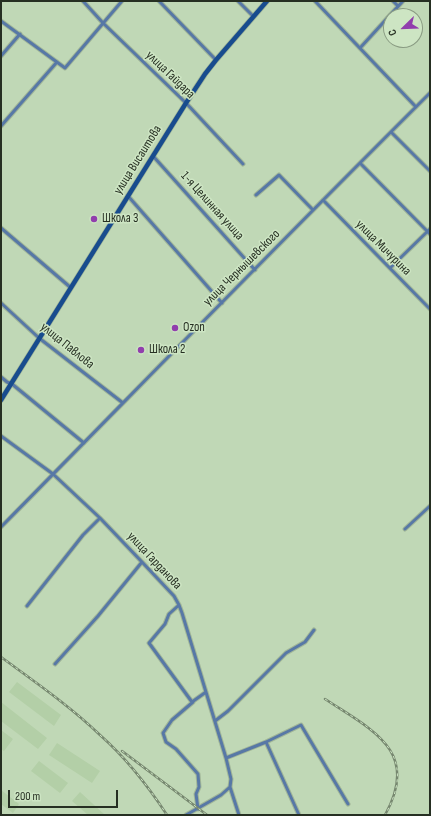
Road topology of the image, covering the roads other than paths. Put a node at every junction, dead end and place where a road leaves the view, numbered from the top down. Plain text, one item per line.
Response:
1 (83, 1) edge
2 (122, 1) edge
3 (159, 1) edge
4 (238, 1) edge
5 (267, 1) edge
6 (315, 1) edge
7 (393, 1) edge
8 (403, 1) edge
9 (398, 6) junction
10 (253, 16) junction
11 (1, 21) edge
12 (103, 23) junction
13 (20, 34) junction
14 (360, 48) junction
15 (1, 56) edge
16 (216, 60) junction
17 (57, 62) junction
18 (430, 93) edge
19 (186, 103) junction
20 (416, 107) junction
21 (1, 126) edge
22 (391, 132) junction
23 (153, 156) junction
24 (360, 163) junction
25 (243, 164) dead end
26 (430, 171) edge
27 (256, 194) dead end
28 (128, 196) junction
29 (323, 200) junction
30 (313, 210) junction
31 (1, 228) edge
32 (429, 231) edge
33 (390, 268) junction
34 (255, 270) junction
35 (70, 287) junction
36 (1, 303) edge
37 (222, 303) junction
38 (430, 309) edge
39 (39, 338) junction
40 (1, 376) edge
41 (12, 384) junction
42 (1, 400) edge
43 (123, 403) junction
44 (1, 436) edge
45 (84, 443) junction
46 (53, 474) junction
47 (430, 506) edge
48 (100, 518) junction
49 (1, 527) edge
50 (405, 529) dead end
51 (142, 562) junction
52 (179, 605) junction
53 (27, 606) dead end
54 (314, 630) dead end
55 (55, 664) dead end
56 (206, 692) junction
57 (194, 701) junction
58 (215, 721) junction
59 (266, 742) junction
60 (226, 758) junction
61 (230, 788) junction
62 (348, 804) dead end
63 (198, 808) junction
64 (186, 815) edge
65 (239, 815) edge
66 (299, 815) edge

1 - 12 street, улица Гайдара
2 - 12 street
3 - 16 street
4 - 10 street
5 - 10 street, улица Висаитова
6 - 14 street
7 - 9 street
8 - 9 street
9 - 14 street
10 - 16 street, улица Висаитова
11 - 13 street
12 - 17 street
12 - 19 street, улица Гайдара
13 - 15 street
13 - 17 street
14 - 20 street
16 - 19 street, улица Висаитова
17 - 21 street
18 - 20 street, улица Чернышевского
19 - 23 street, улица Висаитова
19 - 25 street, улица Гайдара
20 - 22 street, улица Чернышевского
22 - 24 street, улица Чернышевского
22 - 26 street
23 - 28 street, улица Висаитова
23 - 34 street, 1-я Целинная улица
24 - 29 street, улица Чернышевского
24 - 32 street
27 - 30 street
28 - 35 street, улица Висаитова
28 - 37 street
29 - 30 street, улица Чернышевского
29 - 33 street, улица Мичурина
30 - 34 street, улица Чернышевского
31 - 35 street
32 - 33 street
33 - 38 street, улица Мичурина
34 - 37 street, улица Чернышевского
35 - 39 street, улица Висаитова
36 - 39 street, улица Павлова
37 - 43 street, улица Чернышевского
39 - 41 street, улица Висаитова
39 - 43 street, улица Павлова
40 - 41 street
41 - 42 street, улица Висаитова
41 - 45 street
43 - 45 street, улица Чернышевского
44 - 46 street, улица Гарданова
45 - 46 street, улица Чернышевского
46 - 48 street, улица Гарданова
46 - 49 street, улица Чернышевского
47 - 50 street
48 - 51 street, улица Гарданова
48 - 53 street
51 - 52 street, улица Гарданова
51 - 55 street
52 - 56 street, улица Гарданова
52 - 57 street
54 - 58 street
56 - 57 street
56 - 58 street, улица Гарданова
57 - 63 street
58 - 60 street, улица Гарданова
59 - 60 street
59 - 62 street
59 - 66 street
60 - 61 street, улица Гарданова
61 - 63 street
61 - 65 street, улица Гарданова
63 - 64 street

